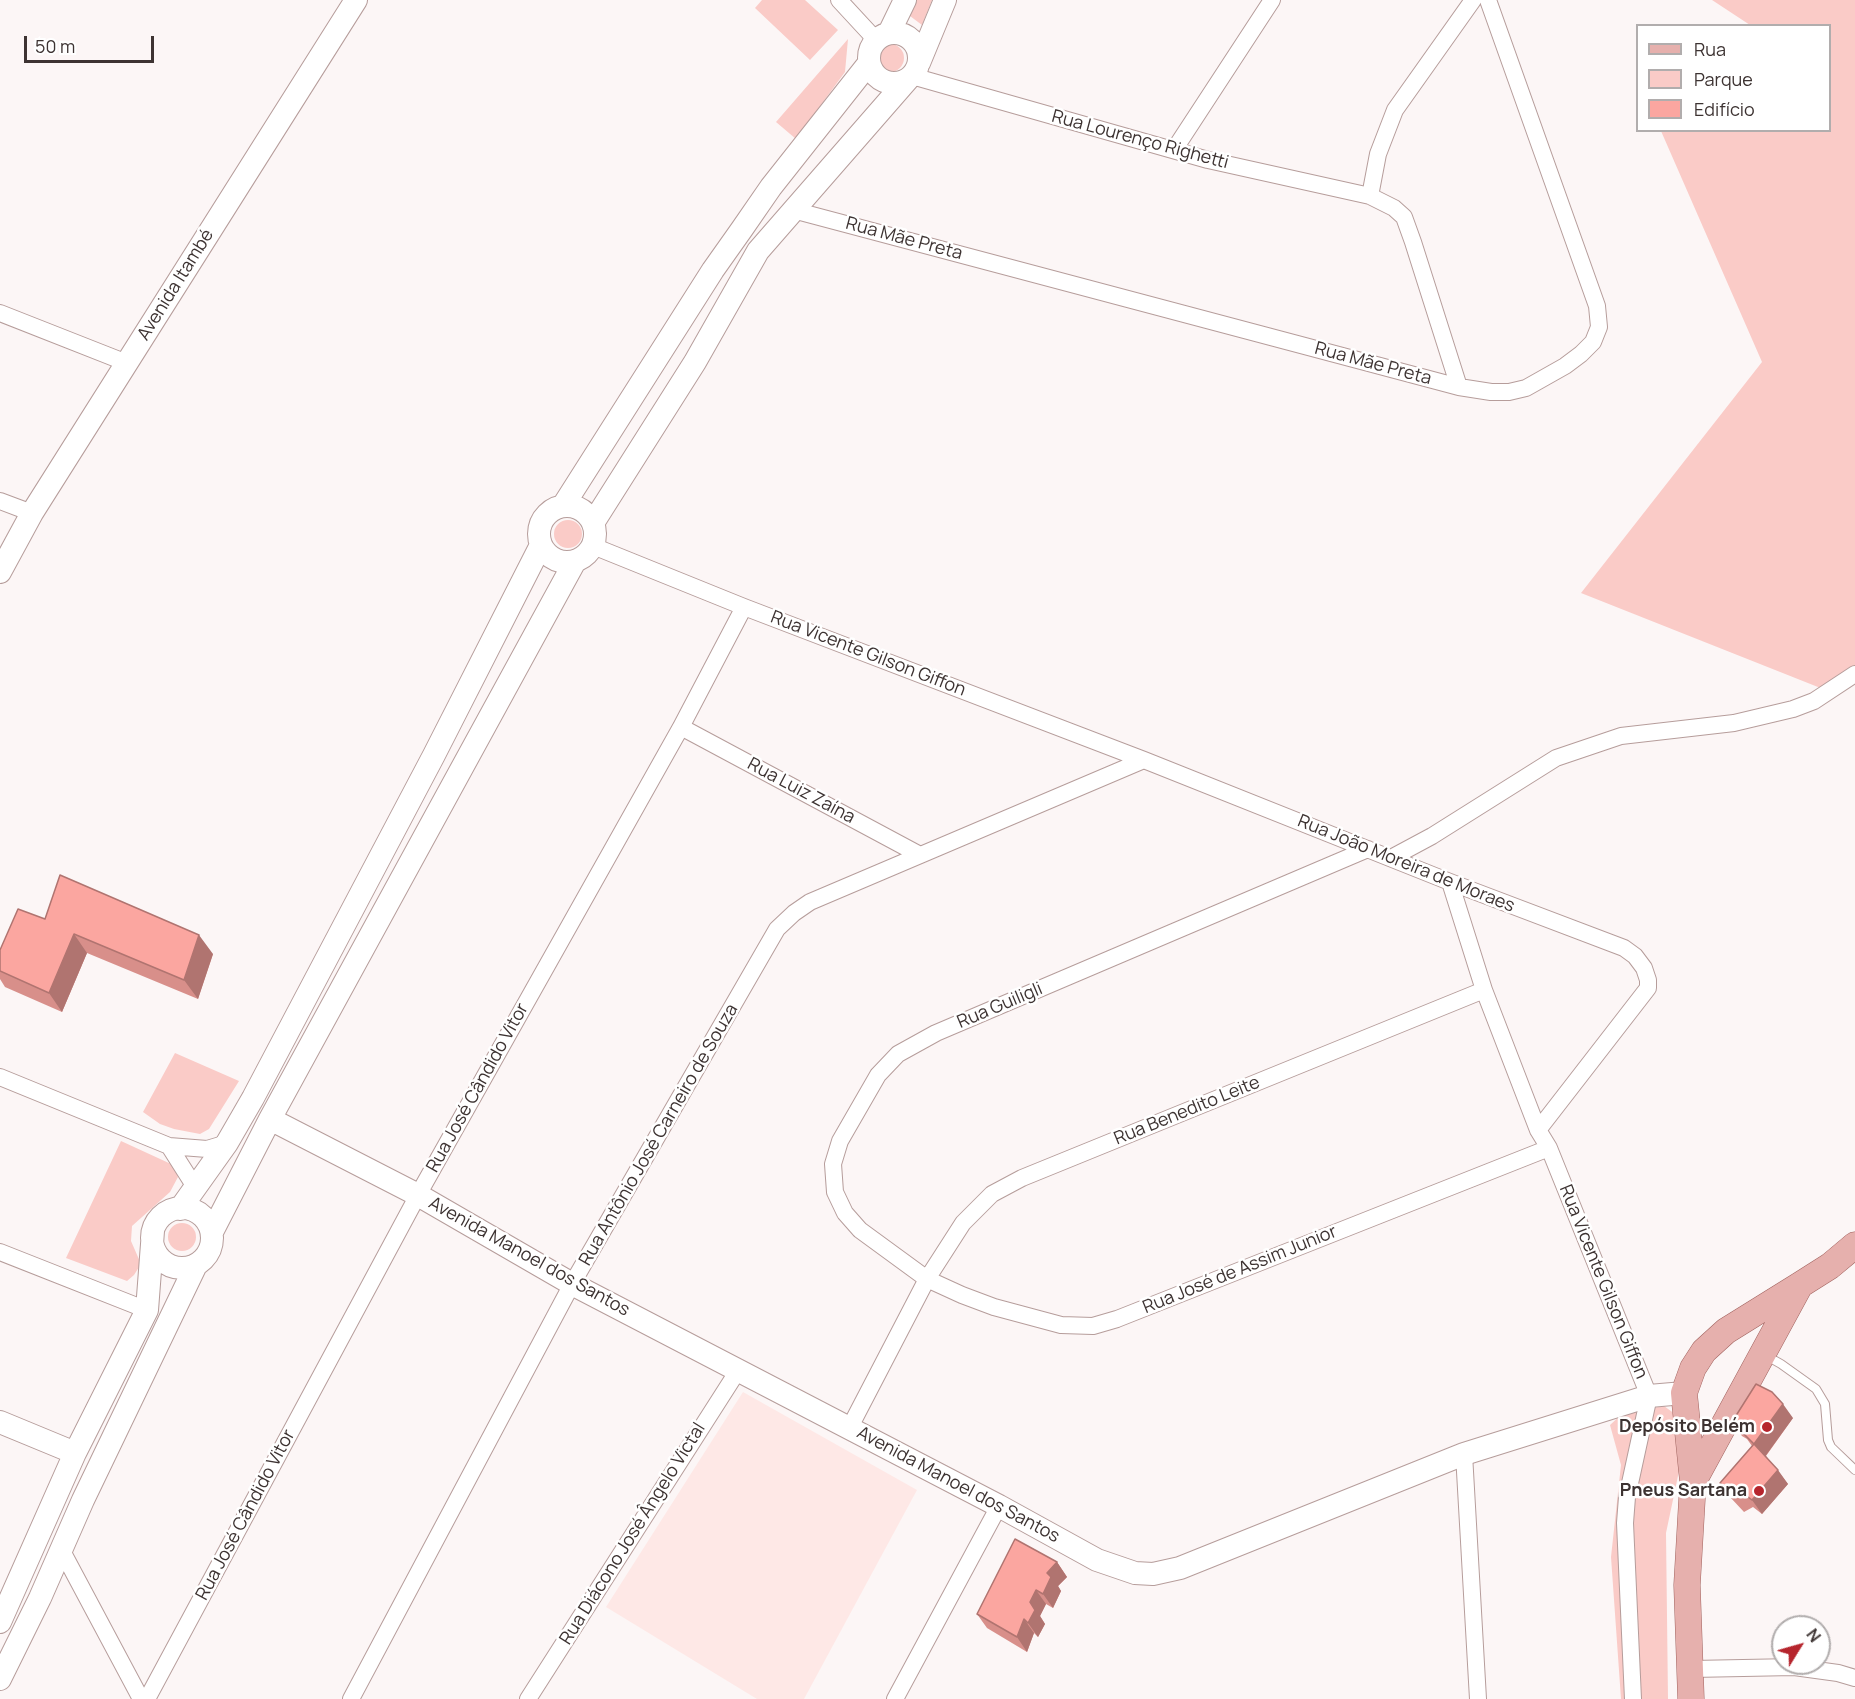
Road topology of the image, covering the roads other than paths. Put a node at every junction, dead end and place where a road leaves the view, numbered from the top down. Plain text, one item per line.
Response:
1 (356, 0) edge
2 (839, 0) edge
3 (905, 0) edge
4 (945, 0) edge
5 (1272, 0) edge
6 (1473, 0) edge
7 (1488, 0) edge
8 (882, 37) junction
9 (869, 63) junction
10 (913, 73) junction
11 (1174, 150) junction
12 (1370, 196) junction
13 (793, 210) junction
14 (0, 313) edge
15 (126, 363) junction
16 (1459, 387) junction
17 (0, 501) edge
18 (562, 506) junction
19 (32, 513) junction
20 (593, 523) junction
21 (541, 545) junction
22 (592, 546) junction
23 (574, 563) junction
24 (0, 572) edge
25 (744, 607) junction
26 (1855, 674) edge
27 (681, 727) junction
28 (1144, 760) junction
29 (1368, 849) junction
30 (920, 855) junction
31 (1390, 858) junction
32 (1449, 882) junction
33 (1484, 990) junction
34 (0, 1077) edge
35 (270, 1119) junction
36 (1538, 1130) junction
37 (227, 1143) junction
38 (169, 1146) junction
39 (1549, 1148) junction
40 (195, 1187) junction
41 (418, 1195) junction
42 (180, 1209) junction
43 (153, 1231) junction
44 (212, 1232) junction
45 (1855, 1245) edge
46 (0, 1252) edge
47 (196, 1265) junction
48 (927, 1279) junction
49 (572, 1284) junction
50 (1800, 1285) junction
51 (147, 1310) junction
52 (1726, 1331) junction
53 (1763, 1353) junction
54 (739, 1369) junction
55 (1684, 1393) junction
56 (1649, 1396) junction
57 (1730, 1414) junction
58 (0, 1422) edge
59 (850, 1427) junction
60 (75, 1453) junction
61 (1464, 1454) junction
62 (1855, 1470) edge
63 (1693, 1482) junction
64 (999, 1506) junction
65 (61, 1549) junction
66 (0, 1622) edge
67 (1692, 1669) junction
68 (1855, 1678) edge
69 (0, 1679) edge
70 (141, 1699) edge
71 (147, 1699) edge
72 (351, 1699) edge
73 (528, 1699) edge
74 (895, 1699) edge
75 (1478, 1699) edge
76 (1634, 1699) edge
77 (1691, 1699) edge

1 - 15 main road, Avenida Itambé
2 - 8 street
3 - 8 main road
4 - 10 main road
5 - 11 street
6 - 12 street
7 - 16 street, Rua Mãe Preta
8 - 9 main road
8 - 10 main road
9 - 10 main road
9 - 18 main road
10 - 11 street, Rua Lourenço Righetti
10 - 13 main road
11 - 12 street, Rua Lourenço Righetti
12 - 16 street, Rua Lourenço Righetti
13 - 16 street, Rua Mãe Preta
13 - 20 main road
14 - 15 street
15 - 19 main road, Avenida Itambé
17 - 19 street
18 - 20 main road
18 - 21 main road
19 - 24 main road, Avenida Itambé
20 - 22 main road
21 - 23 main road
21 - 37 main road
22 - 23 main road
22 - 25 street, Rua Vicente Gilson Giffon
23 - 35 main road
25 - 27 street, Rua José Cândido Vitor
25 - 28 street, Rua Vicente Gilson Giffon
26 - 31 street
27 - 30 street, Rua Luiz Zaína
27 - 41 street, Rua José Cândido Vitor
28 - 29 street, Rua João Moreira de Moraes
28 - 30 street, Rua Antônio José Carneiro de Souza
29 - 31 street, Rua João Moreira de Moraes
29 - 48 street, Rua Guiligli
30 - 49 street, Rua Antônio José Carneiro de Souza
31 - 32 street, Rua João Moreira de Moraes
32 - 33 street, Rua Vicente Gilson Giffon
32 - 36 street, Rua João Moreira de Moraes
33 - 36 street, Rua Vicente Gilson Giffon
33 - 48 street, Rua Benedito Leite
34 - 38 street
35 - 41 main road, Avenida Manoel dos Santos
35 - 44 main road
36 - 39 street, Rua Vicente Gilson Giffon
37 - 38 street
37 - 40 main road
38 - 40 street
39 - 48 street, Rua José de Assim Junior
39 - 56 street, Rua Vicente Gilson Giffon
40 - 42 main road
41 - 49 main road, Avenida Manoel dos Santos
41 - 71 street, Rua José Cândido Vitor
42 - 43 main road
42 - 44 main road
43 - 47 main road
43 - 51 main road
44 - 47 main road
45 - 50 main road
46 - 51 street
47 - 65 main road
48 - 59 street, Rua Benedito Leite
49 - 54 main road, Avenida Manoel dos Santos
49 - 72 street, Rua Antônio José Carneiro de Souza
50 - 52 main road
50 - 53 main road
51 - 60 main road
52 - 53 main road
52 - 55 main road
53 - 57 main road
53 - 62 lane
54 - 59 main road, Avenida Manoel dos Santos
54 - 73 street, Rua Diácono José Ângelo Victal
55 - 56 main road, Avenida Manoel dos Santos
55 - 57 main road
55 - 63 main road
56 - 61 main road, Avenida Manoel dos Santos
56 - 76 street, Rua Vicente Gilson Giffon
57 - 63 main road
58 - 60 main road
59 - 64 main road, Avenida Manoel dos Santos
60 - 66 main road
61 - 64 main road, Avenida Manoel dos Santos
61 - 75 street
63 - 67 main road
64 - 74 street
65 - 69 main road
65 - 70 street
67 - 68 street
67 - 77 main road

